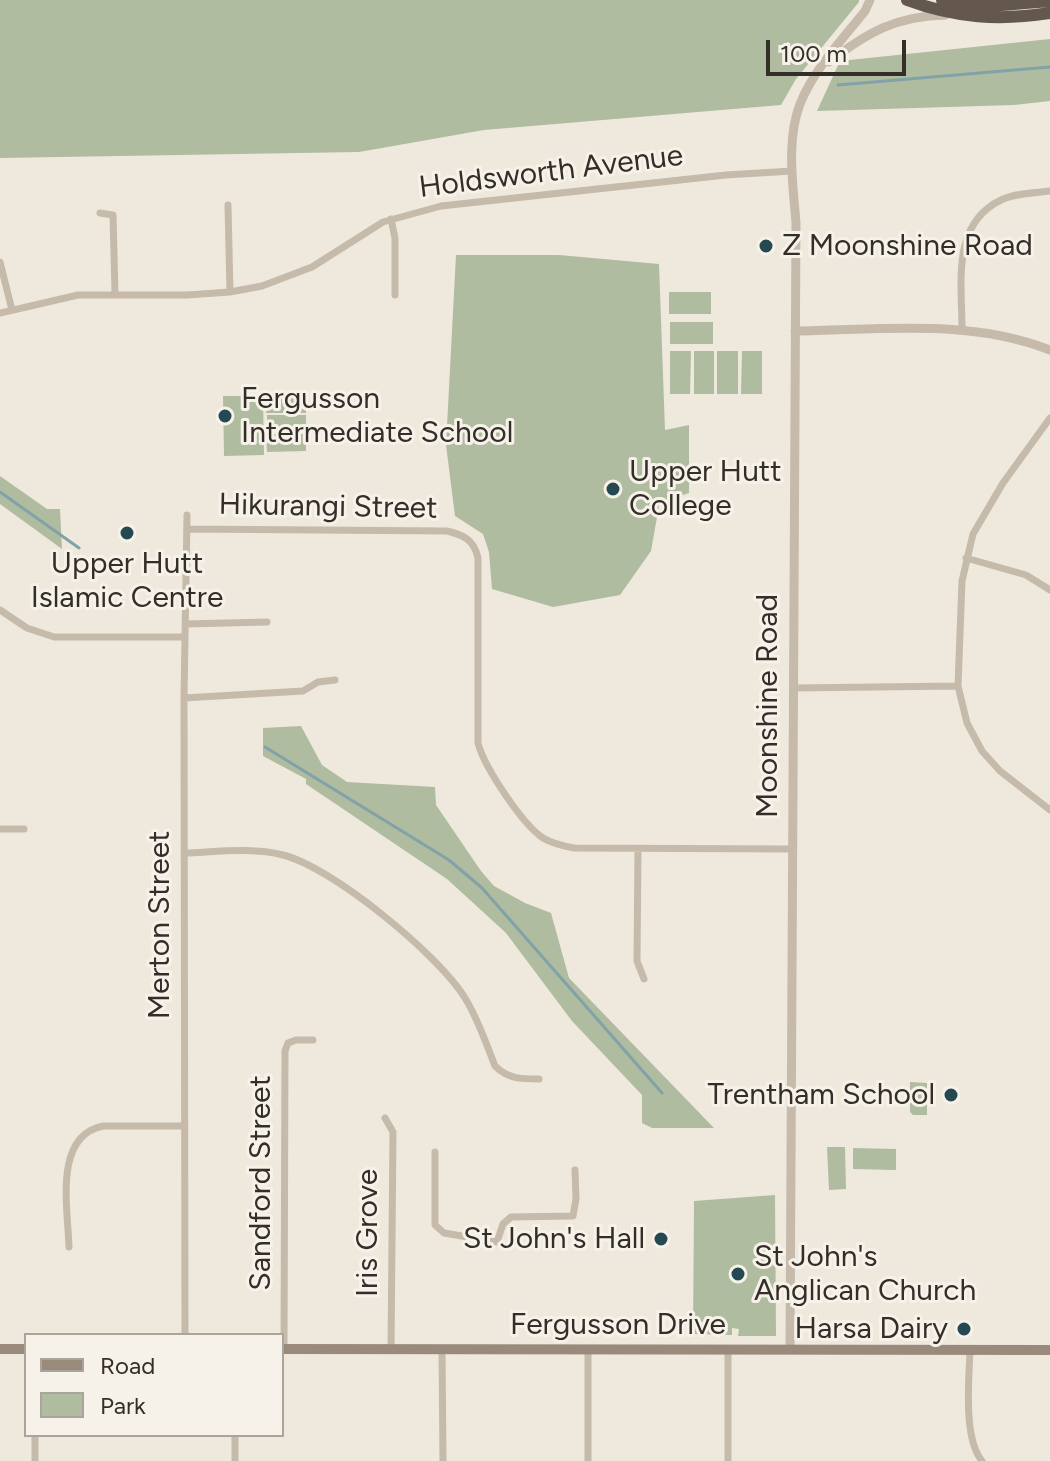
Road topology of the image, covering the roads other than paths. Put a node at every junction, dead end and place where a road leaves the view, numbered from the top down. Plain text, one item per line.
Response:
1 (870, 0) edge
2 (907, 0) edge
3 (942, 0) edge
4 (1050, 1) edge
5 (1050, 13) edge
6 (956, 15) junction
7 (820, 69) junction
8 (792, 171) junction
9 (1050, 191) edge
10 (228, 205) dead end
11 (100, 213) dead end
12 (391, 219) junction
13 (0, 262) edge
14 (230, 292) junction
15 (115, 294) junction
16 (395, 295) dead end
17 (12, 310) junction
18 (0, 313) edge
19 (962, 329) junction
20 (795, 331) junction
21 (1050, 350) edge
22 (1050, 418) edge
23 (187, 515) dead end
24 (187, 529) junction
25 (966, 558) junction
26 (1050, 590) edge
27 (0, 610) edge
28 (267, 622) dead end
29 (185, 624) junction
30 (185, 637) junction
31 (335, 680) dead end
32 (958, 686) junction
33 (793, 688) junction
34 (184, 698) junction
35 (1050, 810) edge
36 (0, 829) edge
37 (24, 829) dead end
38 (638, 849) junction
39 (792, 849) junction
40 (184, 853) junction
41 (644, 979) dead end
42 (313, 1040) dead end
43 (539, 1079) dead end
44 (385, 1118) dead end
45 (184, 1126) junction
46 (435, 1152) dead end
47 (575, 1170) dead end
48 (69, 1247) dead end
49 (185, 1333) edge
50 (283, 1333) edge
51 (0, 1349) edge
52 (24, 1349) edge
53 (284, 1349) edge
54 (391, 1349) junction
55 (442, 1349) junction
56 (588, 1349) junction
57 (728, 1349) junction
58 (790, 1349) junction
59 (970, 1350) junction
60 (1050, 1350) edge
61 (35, 1437) edge
62 (235, 1437) edge
63 (35, 1461) edge
64 (235, 1461) edge
65 (443, 1461) edge
66 (588, 1461) edge
67 (728, 1461) edge
68 (982, 1461) edge

1 - 7 street, Moonshine Road
2 - 6 highway
3 - 4 highway
5 - 6 highway
6 - 7 street, Moonshine Road
7 - 8 street, Moonshine Road
8 - 12 street, Holdsworth Avenue
8 - 20 street, Moonshine Road
9 - 19 street
10 - 14 street
11 - 15 street
12 - 14 street, Holdsworth Avenue
12 - 16 street
13 - 17 street
14 - 15 street, Holdsworth Avenue
15 - 17 street, Holdsworth Avenue
17 - 18 street, Holdsworth Avenue
19 - 20 street
19 - 21 street
20 - 33 street, Moonshine Road
22 - 25 street
23 - 24 street, Merton Street
24 - 29 street, Merton Street
24 - 38 street, Hikurangi Street
25 - 26 street
25 - 32 street
27 - 30 street
28 - 29 street
29 - 30 street, Merton Street
30 - 34 street, Merton Street
31 - 34 street
32 - 33 street
32 - 35 street
33 - 39 street, Moonshine Road
34 - 40 street, Merton Street
36 - 37 street
38 - 39 street, Hikurangi Street
38 - 41 street
39 - 58 street, Moonshine Road
40 - 43 street
40 - 45 street, Merton Street
42 - 50 street, Sandford Street
44 - 54 street, Iris Grove
45 - 48 street
45 - 49 street, Merton Street
46 - 47 street
51 - 52 main road
53 - 54 main road, Fergusson Drive
54 - 55 main road, Fergusson Drive
55 - 56 main road, Fergusson Drive
55 - 65 street
56 - 57 main road, Fergusson Drive
56 - 66 street
57 - 58 main road, Fergusson Drive
57 - 67 street
58 - 59 main road, Fergusson Drive
59 - 60 main road, Fergusson Drive
59 - 68 street
61 - 63 street
62 - 64 street

